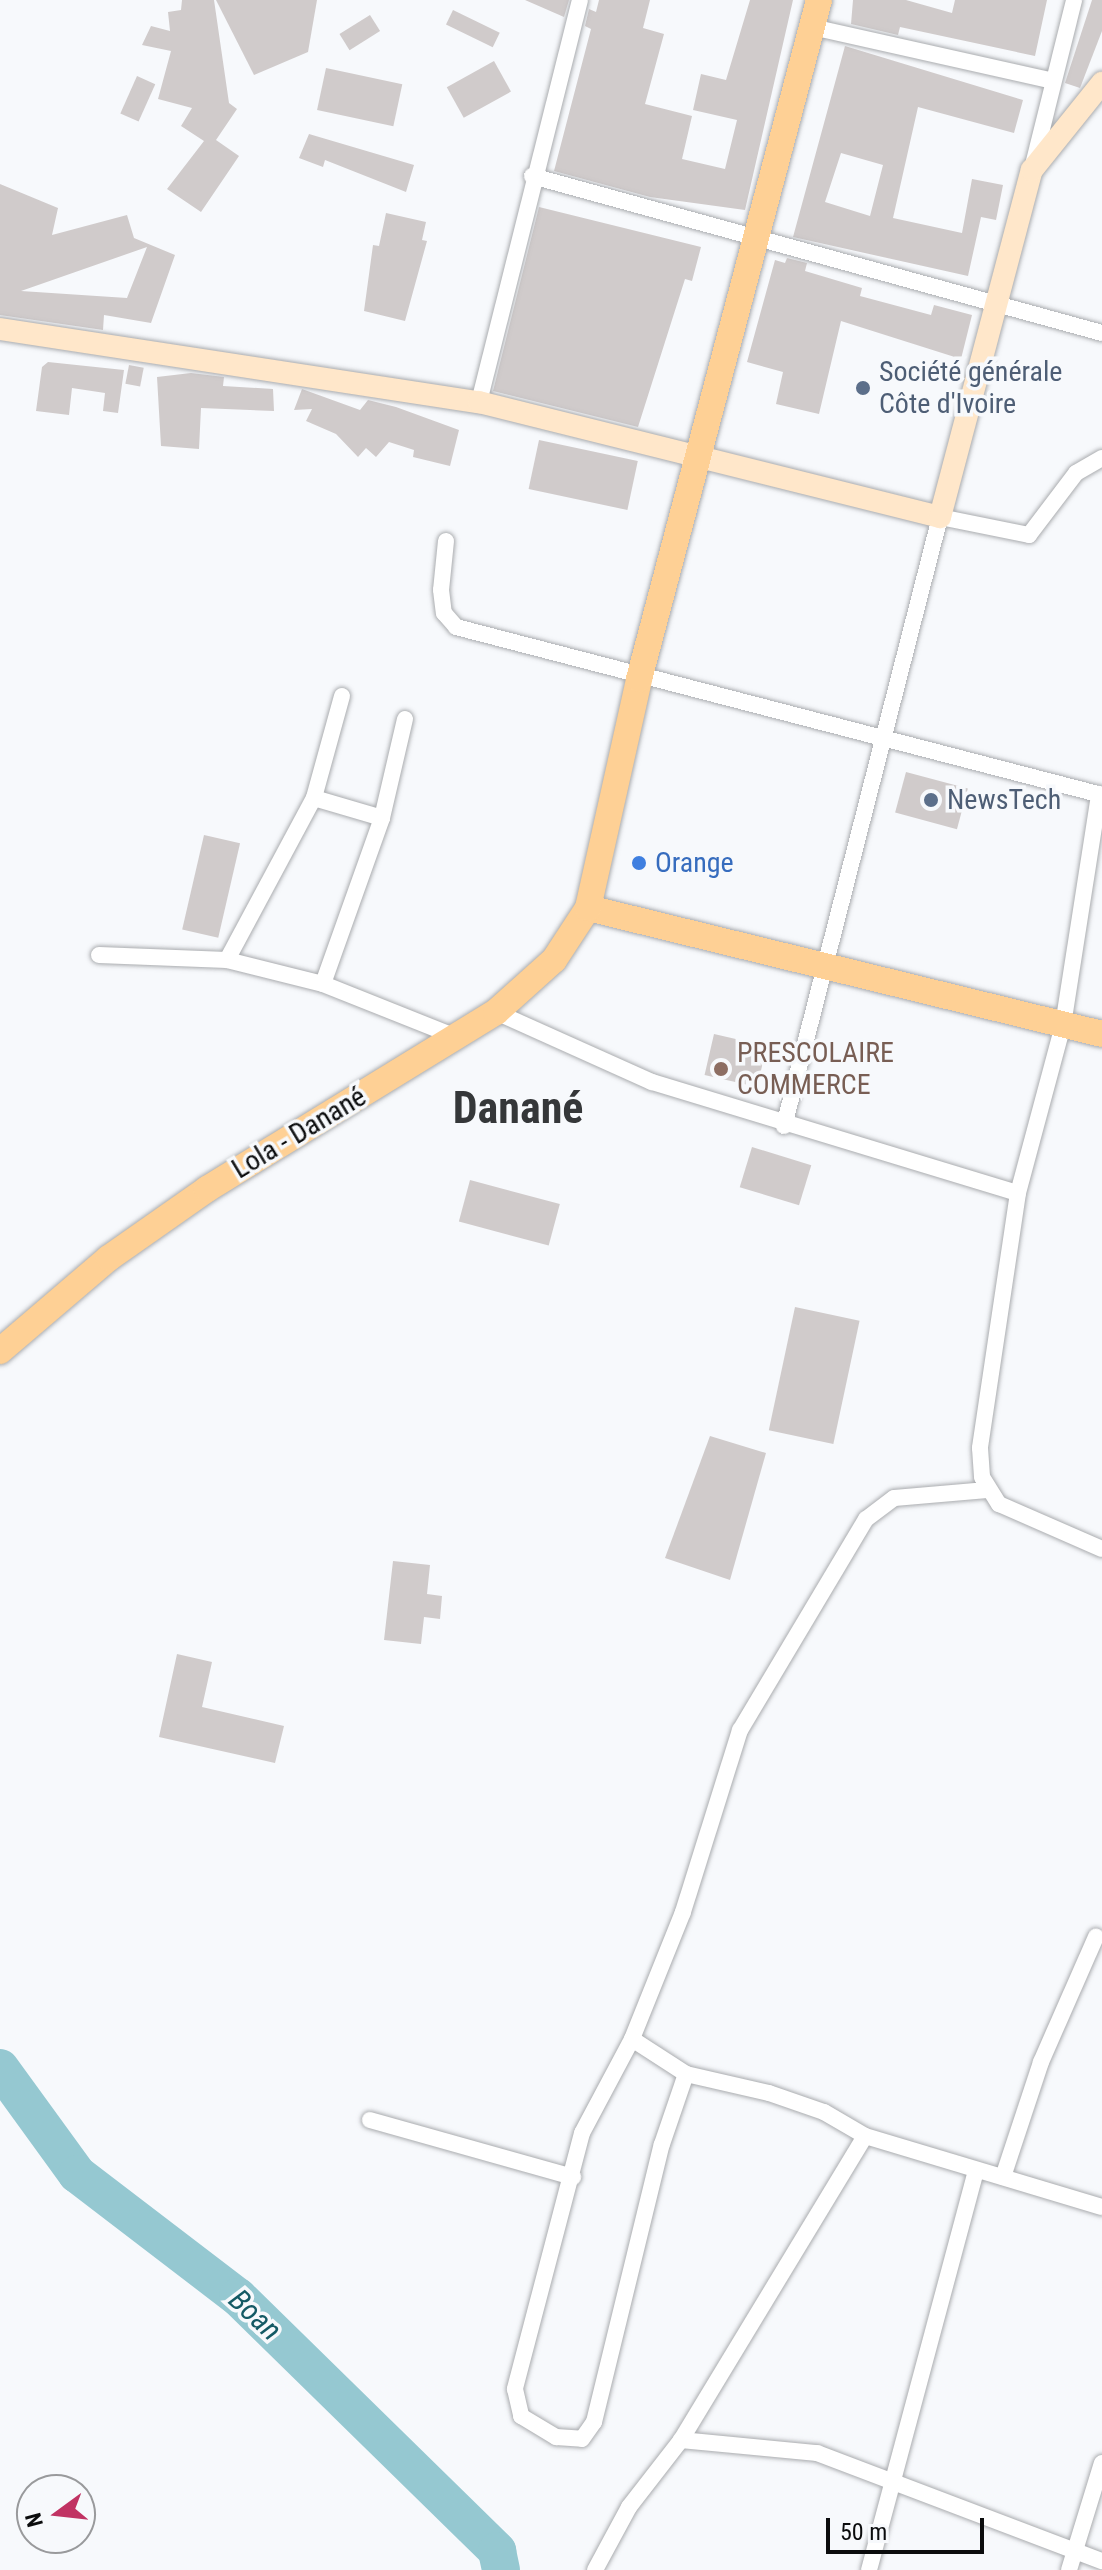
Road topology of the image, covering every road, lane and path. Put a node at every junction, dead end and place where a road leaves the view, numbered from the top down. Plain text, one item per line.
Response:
1 (580, 0) edge
2 (819, 0) edge
3 (1074, 0) edge
4 (812, 27) junction
5 (1053, 81) junction
6 (1102, 83) edge
7 (1032, 170) junction
8 (532, 176) junction
9 (759, 238) junction
10 (996, 306) junction
11 (0, 329) edge
12 (1102, 333) edge
13 (479, 402) junction
14 (697, 456) junction
15 (1102, 458) edge
16 (940, 517) junction
17 (446, 541) dead end
18 (639, 679) junction
19 (342, 696) dead end
20 (405, 719) dead end
21 (885, 741) junction
22 (1100, 795) edge
23 (314, 798) junction
24 (382, 818) junction
25 (588, 908) junction
26 (99, 955) dead end
27 (227, 960) junction
28 (829, 964) junction
29 (323, 984) junction
30 (496, 1012) junction
31 (1063, 1025) junction
32 (1102, 1034) edge
33 (454, 1036) junction
34 (784, 1126) junction
35 (1018, 1193) junction
36 (0, 1351) edge
37 (987, 1490) junction
38 (1102, 1549) edge
39 (1096, 1937) dead end
40 (632, 2039) junction
41 (686, 2074) junction
42 (370, 2120) dead end
43 (865, 2136) junction
44 (976, 2170) junction
45 (573, 2177) junction
46 (1003, 2177) junction
47 (1102, 2207) edge
48 (681, 2440) junction
49 (1102, 2463) edge
50 (892, 2484) junction
51 (1075, 2552) junction
52 (1102, 2561) edge
53 (595, 2570) edge
54 (869, 2570) edge
55 (1069, 2570) edge

1 - 8 street
2 - 4 main road
3 - 5 street
4 - 5 street
4 - 9 main road
5 - 7 street
6 - 7 street
7 - 10 street
8 - 9 street
8 - 13 street
9 - 10 street
9 - 14 main road
10 - 12 street
10 - 16 street
11 - 13 street
13 - 14 street
14 - 16 street
14 - 18 main road
15 - 16 street
16 - 21 street
17 - 18 street
18 - 21 street
18 - 25 main road
19 - 23 street
20 - 24 street
21 - 22 street
21 - 28 street
22 - 31 street
23 - 24 street
23 - 27 street
24 - 29 street
25 - 28 main road
25 - 30 main road, Lola - Danané
26 - 27 street
27 - 29 street
28 - 31 main road
28 - 34 street
29 - 33 street
30 - 33 main road, Lola - Danané
30 - 34 street
31 - 32 main road
31 - 35 street
33 - 36 main road, Lola - Danané
34 - 35 street
35 - 37 street
37 - 38 street
37 - 40 street
39 - 46 street
40 - 41 street
40 - 45 street
41 - 43 street
41 - 45 street
42 - 45 street
43 - 44 street
43 - 48 street
44 - 46 street
44 - 50 street
46 - 47 street
48 - 50 street
48 - 53 street
49 - 51 street
50 - 51 street
50 - 54 street
51 - 52 street
51 - 55 street

